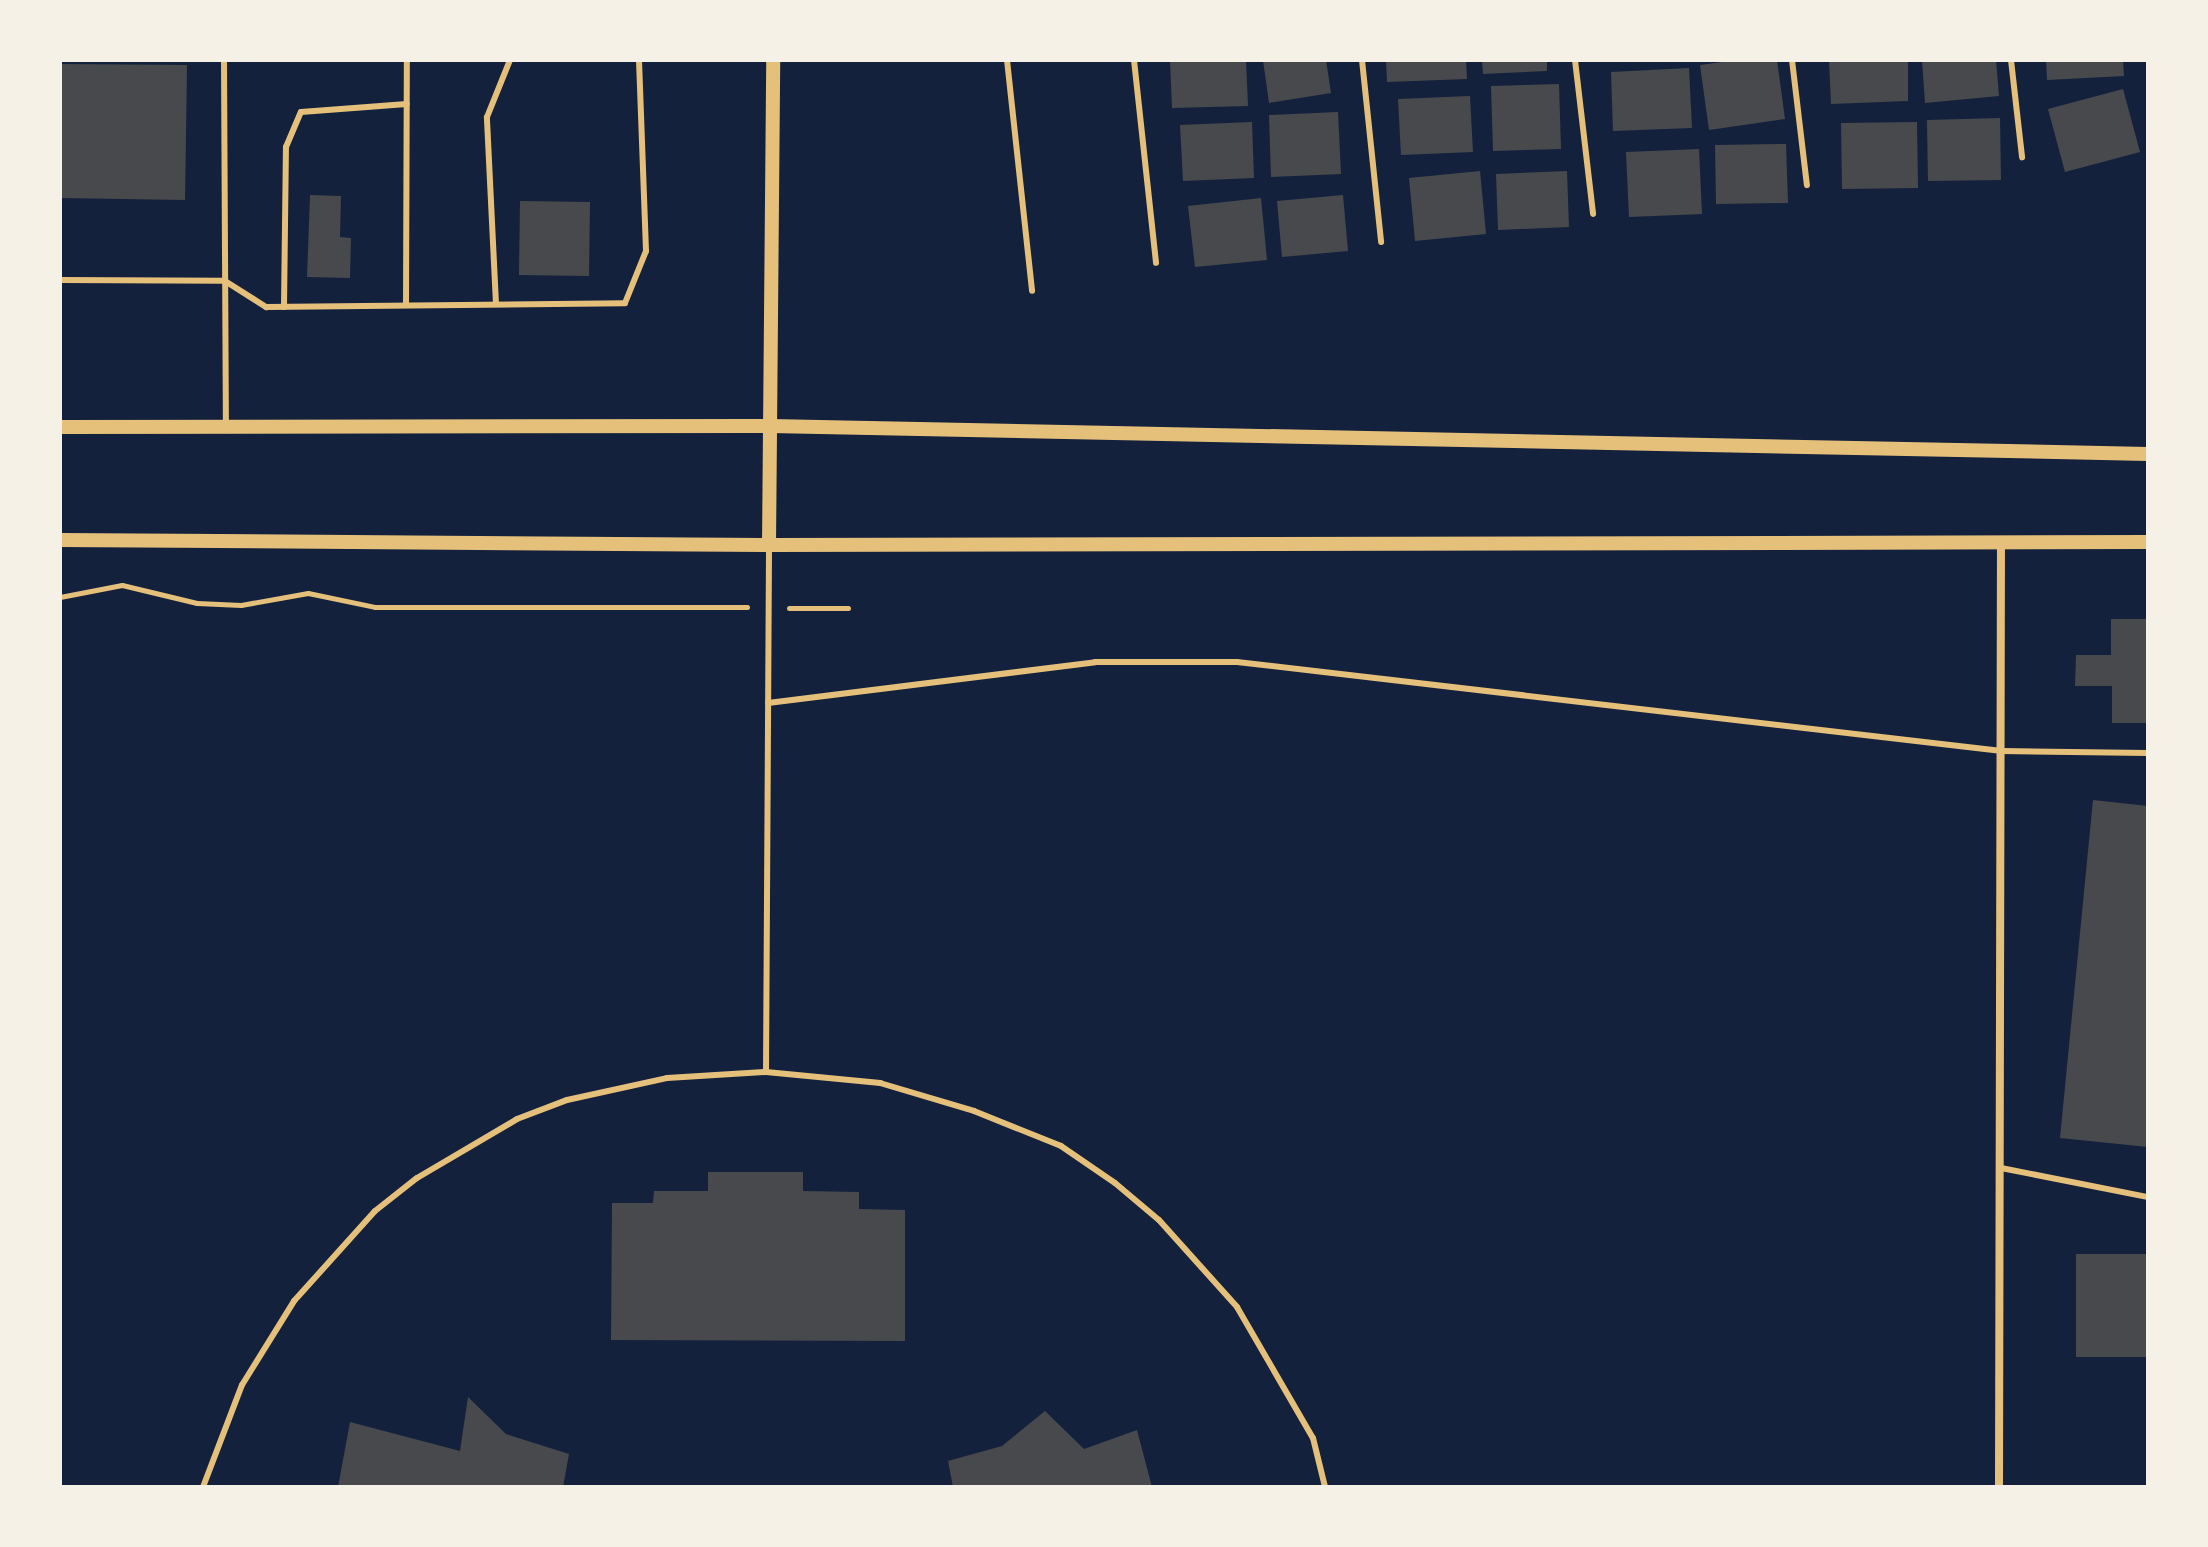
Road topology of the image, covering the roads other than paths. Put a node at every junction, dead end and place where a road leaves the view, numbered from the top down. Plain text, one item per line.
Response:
1 (224, 60) edge
2 (407, 60) edge
3 (510, 60) edge
4 (639, 60) edge
5 (773, 60) edge
6 (1007, 60) edge
7 (1134, 60) edge
8 (1362, 60) edge
9 (1575, 60) edge
10 (1792, 60) edge
11 (2011, 60) edge
12 (407, 104) junction
13 (2022, 157) dead end
14 (1807, 185) dead end
15 (1593, 214) dead end
16 (1381, 242) dead end
17 (1156, 263) dead end
18 (60, 280) edge
19 (225, 281) junction
20 (1032, 291) dead end
21 (496, 304) junction
22 (406, 305) junction
23 (284, 307) junction
24 (770, 426) junction
25 (60, 427) edge
26 (226, 427) junction
27 (2148, 454) edge
28 (60, 540) edge
29 (2001, 541) junction
30 (2148, 542) edge
31 (769, 545) junction
32 (768, 703) junction
33 (2002, 751) junction
34 (2148, 753) edge
35 (766, 1072) junction
36 (2001, 1168) junction
37 (2148, 1197) edge
38 (203, 1487) edge
39 (1325, 1487) edge
40 (1999, 1487) edge

1 - 19 lane
2 - 12 lane
3 - 21 lane
4 - 21 lane
5 - 24 street
6 - 20 lane
7 - 17 lane
8 - 16 lane
9 - 15 lane
10 - 14 lane
11 - 13 lane
12 - 22 lane
12 - 23 lane
18 - 19 lane
19 - 23 lane
19 - 26 lane
21 - 22 lane
22 - 23 lane
24 - 26 street
24 - 27 street
24 - 31 street
25 - 26 street
28 - 31 street
29 - 30 street
29 - 31 street
29 - 33 street
31 - 32 lane
32 - 33 lane
32 - 35 lane
33 - 34 lane
33 - 36 street
35 - 38 lane
35 - 39 lane
36 - 37 lane
36 - 40 street

